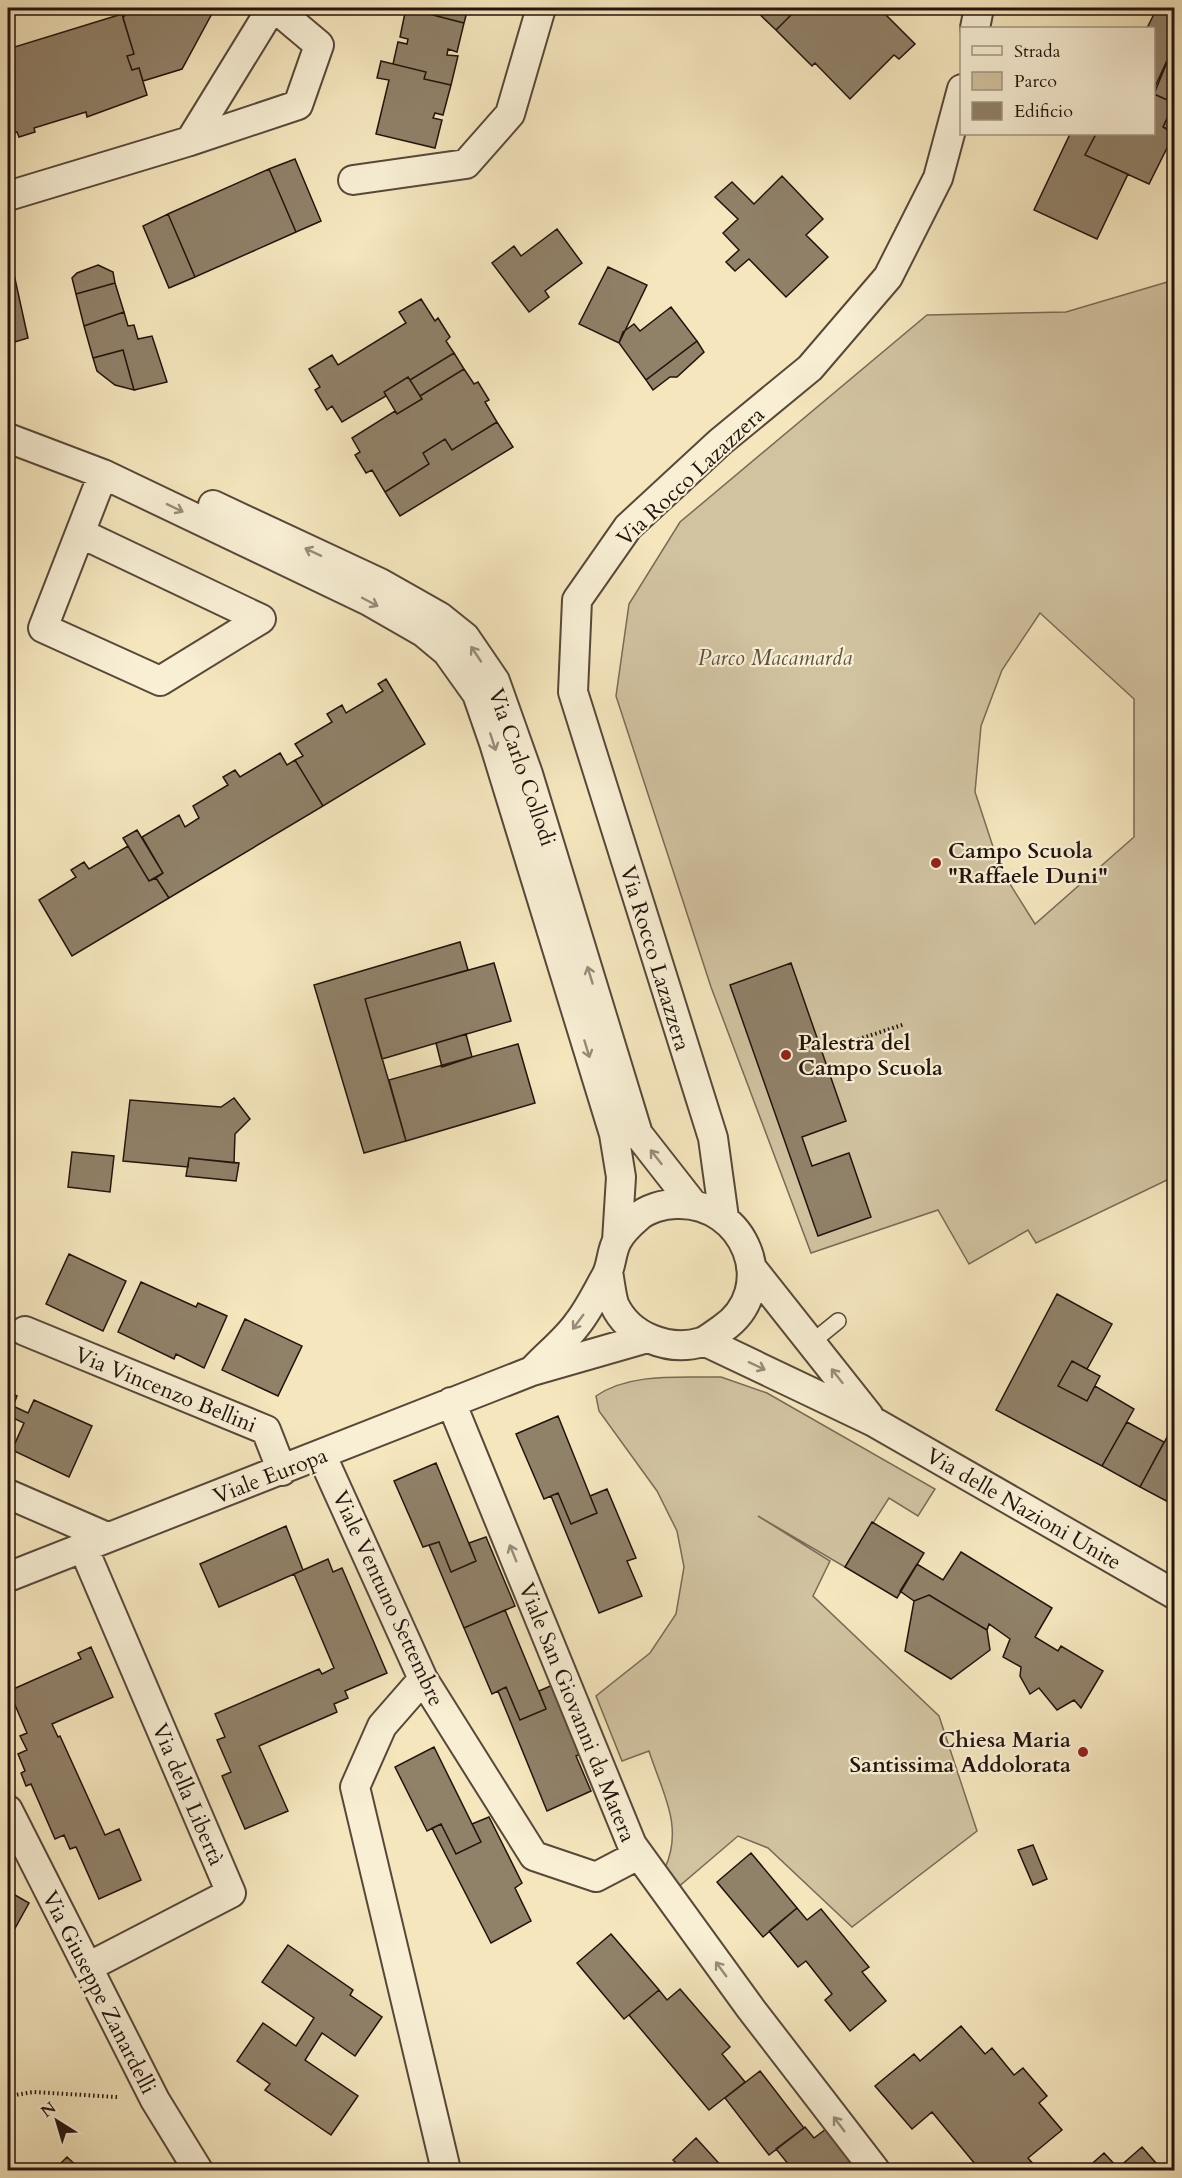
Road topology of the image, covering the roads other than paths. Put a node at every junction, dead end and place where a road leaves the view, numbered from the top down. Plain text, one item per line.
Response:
1 (265, 8) edge
2 (274, 8) edge
3 (541, 8) edge
4 (979, 8) edge
5 (975, 27) edge
6 (960, 96) edge
7 (190, 141) junction
8 (353, 180) dead end
9 (8, 196) edge
10 (8, 438) edge
11 (103, 474) junction
12 (80, 533) junction
13 (692, 1203) junction
14 (724, 1218) junction
15 (617, 1241) junction
16 (751, 1267) junction
17 (608, 1272) junction
18 (838, 1321) dead end
19 (25, 1331) dead end
20 (647, 1338) junction
21 (704, 1341) junction
22 (811, 1343) junction
23 (532, 1371) junction
24 (451, 1402) junction
25 (874, 1422) junction
26 (322, 1456) junction
27 (282, 1471) junction
28 (8, 1494) edge
29 (95, 1542) junction
30 (8, 1577) edge
31 (1174, 1594) edge
32 (423, 1679) junction
33 (8, 1810) edge
34 (638, 1855) junction
35 (88, 1967) junction
36 (198, 2170) edge
37 (446, 2170) edge
38 (875, 2170) edge

1 - 7 street
2 - 7 street
3 - 8 street
4 - 5 street
6 - 14 street, Via Rocco Lazazzera
7 - 9 street
10 - 11 street, Via Carlo Collodi
11 - 12 street
13 -> 11 street, Via Carlo Collodi
11 -> 15 street, Via Carlo Collodi
12 - 12 street
13 - 14 street
13 - 15 street
14 - 16 street
15 - 17 street
16 - 21 street
16 - 22 street
17 - 20 street
17 -> 23 street
18 - 22 lane
19 - 27 street, Via Vincenzo Bellini
20 - 21 street
20 - 23 street, Viale Europa
21 -> 25 street, Via delle Nazioni Unite
25 -> 22 street
23 - 24 street, Viale Europa
24 - 26 street, Viale Europa
34 -> 24 street, Viale San Giovanni da Matera
25 - 31 street, Via delle Nazioni Unite
26 - 27 street, Viale Europa
26 - 32 street, Viale Ventuno Settembre
27 - 29 street, Viale Europa
28 - 29 street
29 - 30 street, Viale Europa
29 - 35 street, Via della Libertà
32 - 34 street, Viale Ventuno Settembre
32 - 37 street
33 - 35 street, Via Giuseppe Zanardelli
38 -> 34 street, Viale San Giovanni da Matera
35 - 36 street, Via Giuseppe Zanardelli

